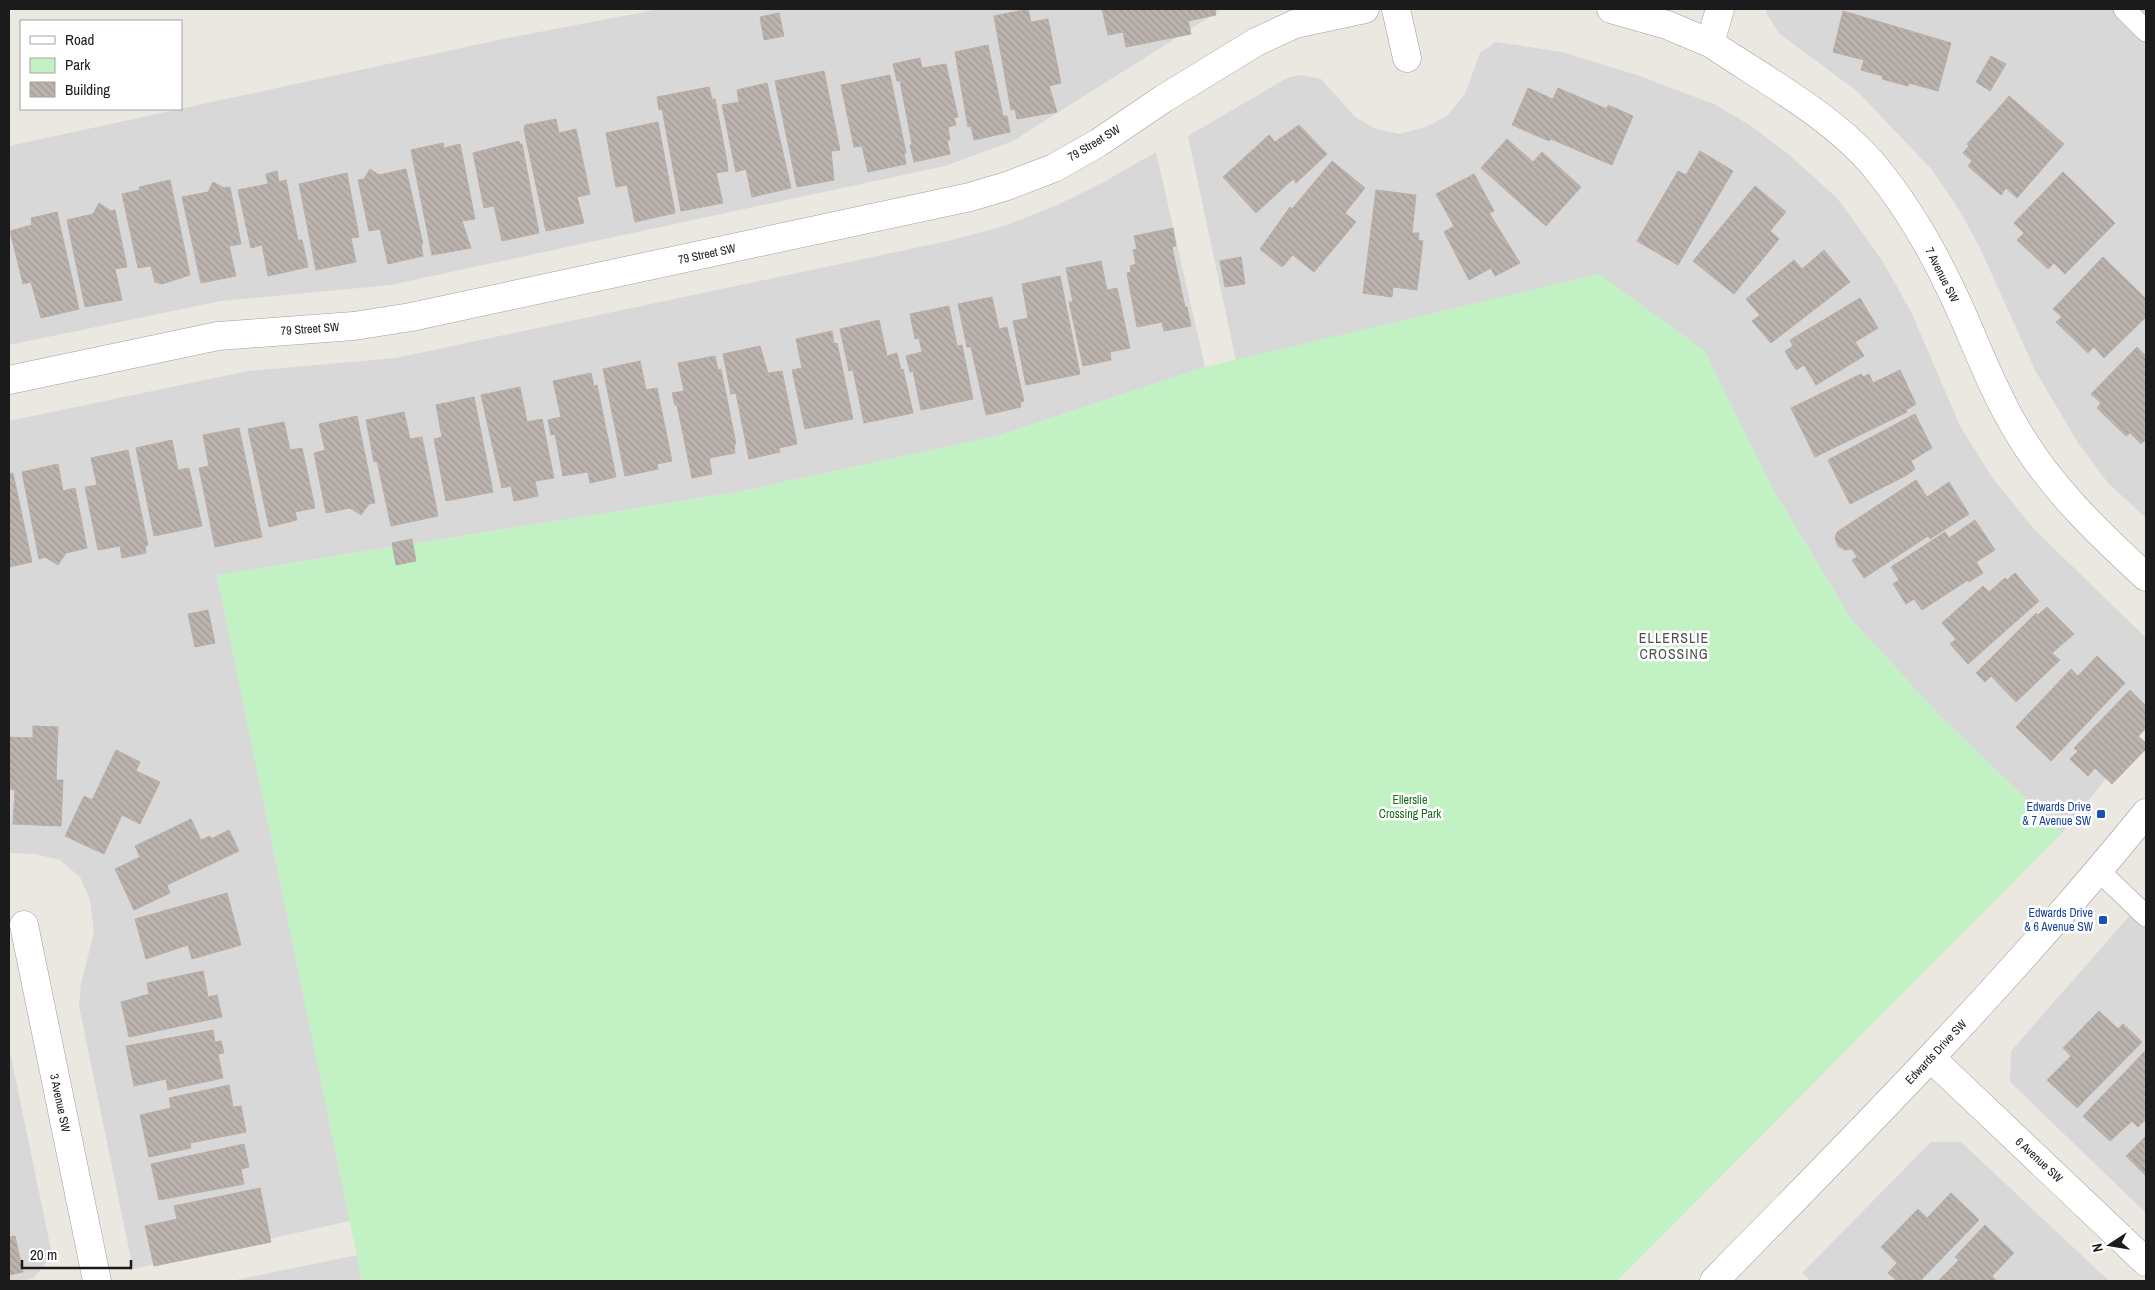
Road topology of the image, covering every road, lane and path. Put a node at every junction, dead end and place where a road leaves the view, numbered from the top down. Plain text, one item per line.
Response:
1 (1365, 9) edge
2 (1396, 9) edge
3 (1611, 9) edge
4 (1720, 9) edge
5 (2124, 9) edge
6 (1293, 17) edge
7 (2146, 31) edge
8 (1710, 43) junction
9 (1407, 58) dead end
10 (9, 380) edge
11 (2146, 577) edge
12 (2146, 813) edge
13 (2099, 871) junction
14 (2146, 916) edge
15 (24, 925) dead end
16 (1931, 1058) junction
17 (2146, 1262) edge
18 (97, 1281) edge
19 (1714, 1281) edge

1 - 6 street, 79 Street SW
2 - 9 street
3 - 8 street
4 - 8 street
5 - 7 lane
6 - 10 street, 79 Street SW
8 - 11 street, 7 Avenue SW
12 - 13 street, Edwards Drive SW
13 - 14 lane
13 - 16 street, Edwards Drive SW
15 - 18 street, 3 Avenue SW
16 - 17 street, 6 Avenue SW
16 - 19 street, Edwards Drive SW

